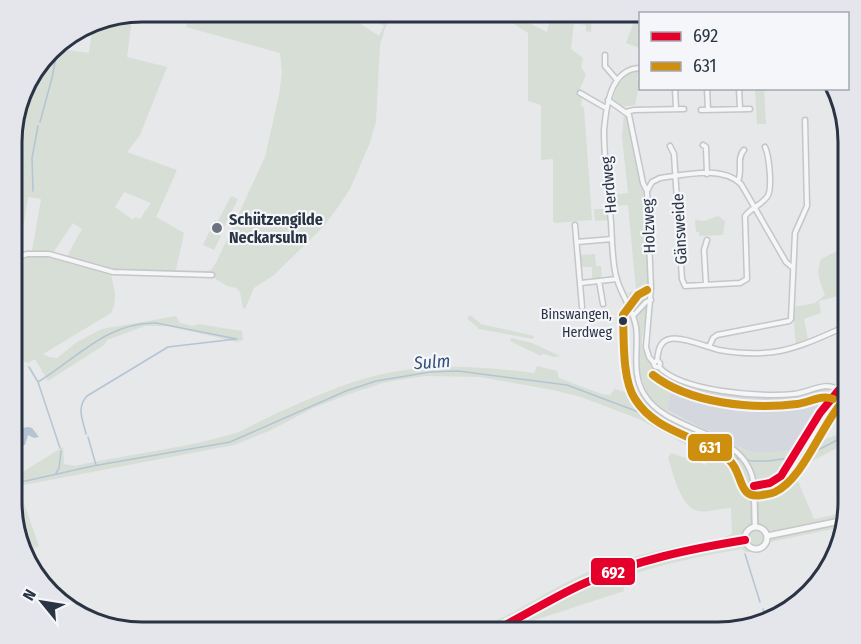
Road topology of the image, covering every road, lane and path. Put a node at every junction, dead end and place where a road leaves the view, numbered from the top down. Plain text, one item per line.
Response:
1 (605, 55) dead end
2 (639, 68) edge
3 (617, 80) junction
4 (675, 90) edge
5 (707, 90) edge
6 (739, 90) edge
7 (580, 93) dead end
8 (608, 100) junction
9 (606, 108) junction
10 (676, 109) junction
11 (684, 109) dead end
12 (740, 109) junction
13 (750, 109) dead end
14 (701, 110) dead end
15 (708, 110) junction
16 (626, 112) junction
17 (805, 120) dead end
18 (703, 144) dead end
19 (670, 146) dead end
20 (765, 147) dead end
21 (744, 150) dead end
22 (707, 174) junction
23 (676, 176) junction
24 (738, 181) junction
25 (646, 191) junction
26 (754, 207) junction
27 (575, 225) dead end
28 (612, 239) junction
29 (707, 240) dead end
30 (577, 242) junction
31 (22, 256) edge
32 (792, 267) junction
33 (212, 275) dead end
34 (617, 279) junction
35 (599, 281) junction
36 (580, 283) junction
37 (706, 285) junction
38 (651, 300) junction
39 (603, 304) dead end
40 (582, 307) dead end
41 (633, 316) junction
42 (838, 330) edge
43 (709, 347) junction
44 (656, 362) junction
45 (838, 390) joint
46 (754, 486) junction
47 (836, 522) edge
48 (755, 527) junction
49 (767, 536) junction
50 (745, 540) junction
51 (511, 622) edge

1 - 3 street
2 - 3 street
3 - 8 street, Herdweg
4 - 10 street
5 - 15 street
6 - 12 street
7 - 9 street
8 - 9 street, Herdweg
8 - 16 street
9 - 28 street, Herdweg
10 - 11 street
10 - 16 street
12 - 13 street
12 - 15 street
14 - 15 street
16 - 25 street, Holzweg
17 - 32 street
18 - 22 street
19 - 23 street
20 - 26 street
21 - 24 street
22 - 23 street
22 - 24 street
23 - 25 street
23 - 37 street, Gänsweide
24 - 26 street
25 - 38 street, Holzweg
26 - 32 street
26 - 37 street, Gänsweide
27 - 30 street
28 - 30 street
28 - 34 street, Herdweg
29 - 37 street
30 - 36 street
31 - 33 street
32 - 43 street
34 - 35 street
34 - 41 street, Herdweg
35 - 36 street
35 - 39 street
36 - 40 street
38 - 41 street
38 - 44 street, Holzweg
41 - 46 street, Herdweg
42 - 43 street
43 - 44 street
44 - 45 street
45 - 46 street
46 - 48 street, Herdweg
47 - 49 main road
48 - 49 main road
48 - 50 main road
49 - 50 main road
50 - 51 main road

